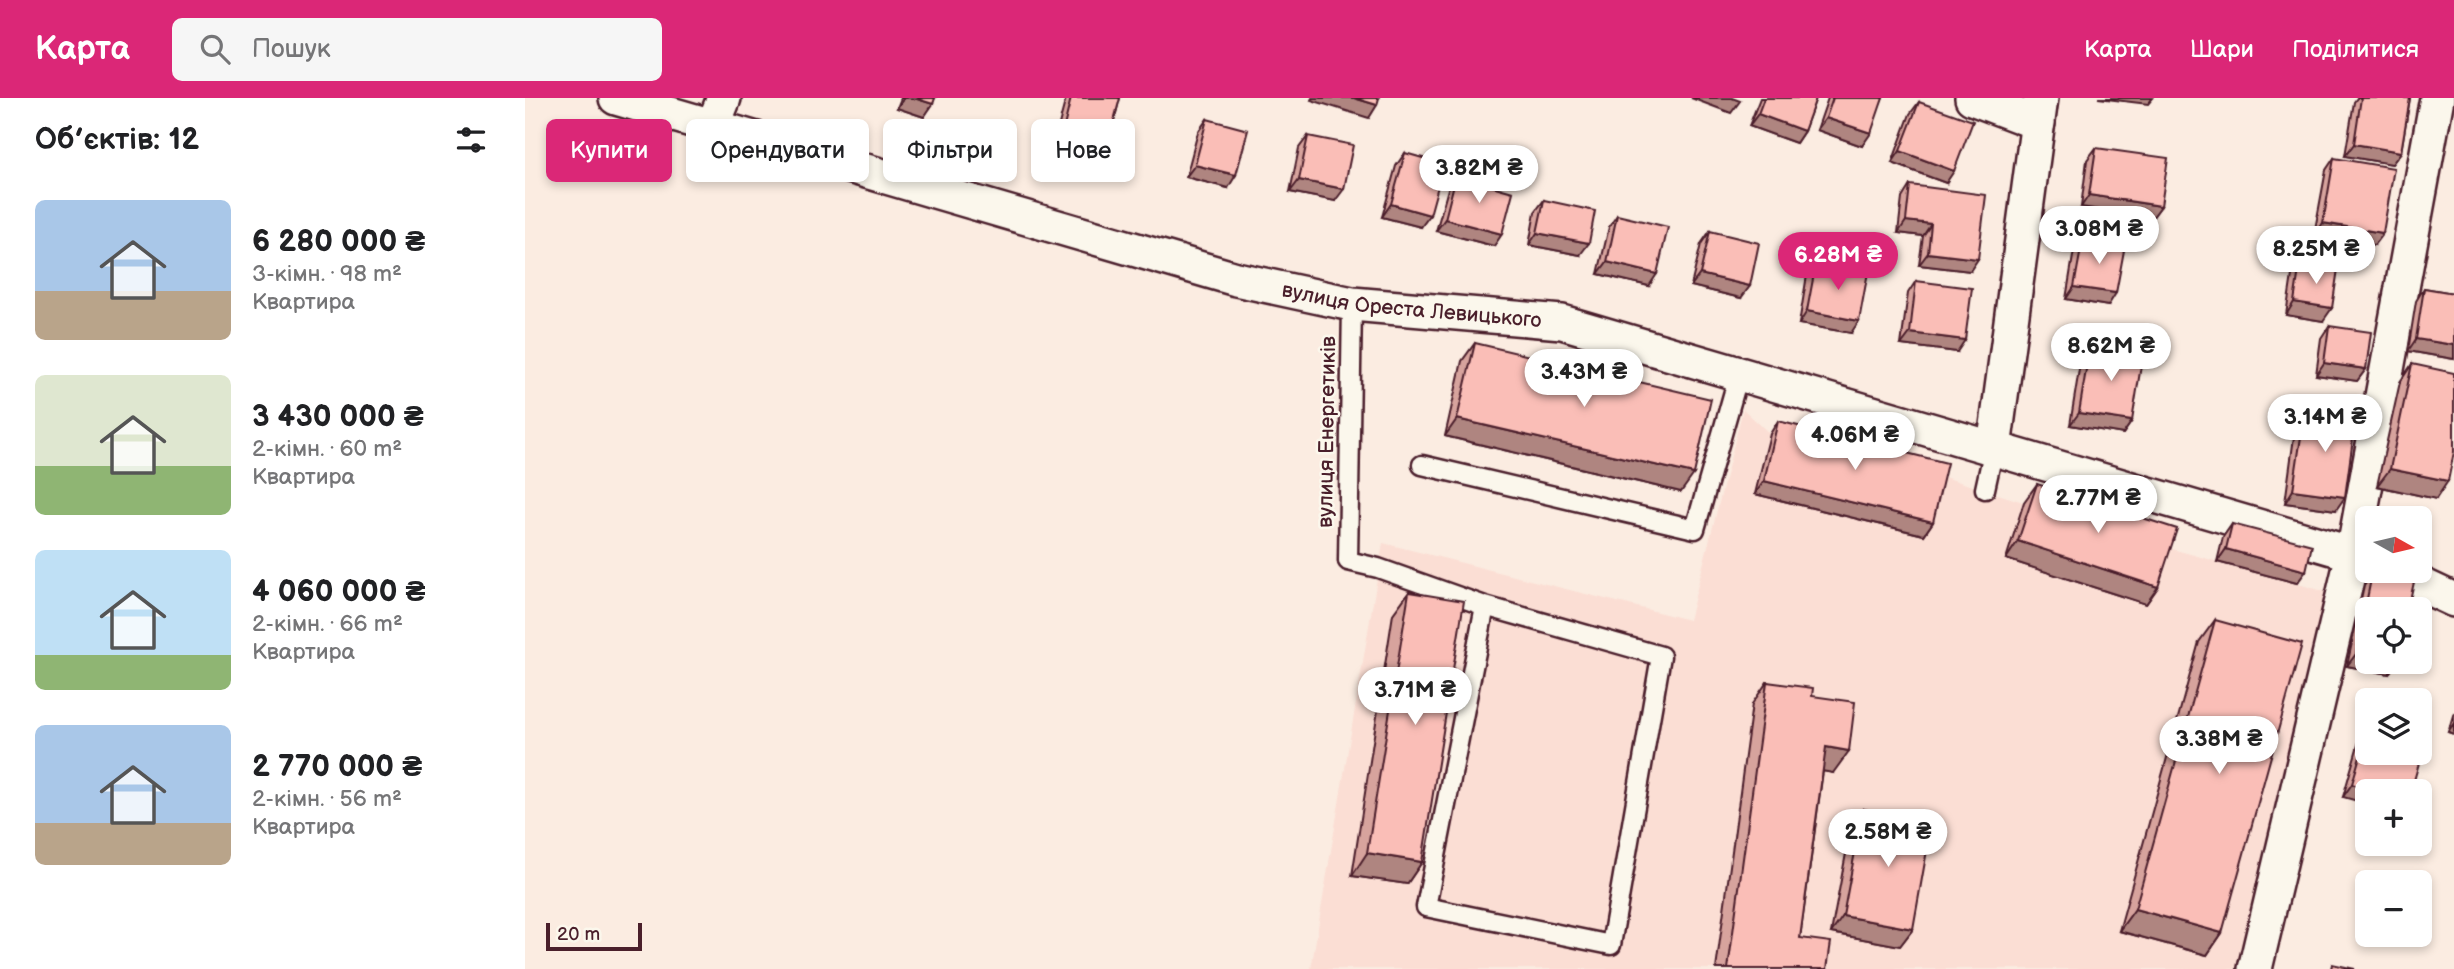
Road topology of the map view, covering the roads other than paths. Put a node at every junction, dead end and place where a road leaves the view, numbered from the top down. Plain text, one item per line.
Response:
1 (616, 98) edge
2 (1972, 98) edge
3 (2437, 98) edge
4 (2040, 111) edge
5 (718, 113) edge
6 (1352, 304) junction
7 (1739, 373) junction
8 (1994, 448) junction
9 (1422, 465) dead end
10 (1985, 489) dead end
11 (2369, 506) edge
12 (2355, 556) edge
13 (2355, 577) edge
14 (2418, 583) edge
15 (2454, 600) edge
16 (1485, 606) junction
17 (2255, 969) edge

1 - 5 street, вулиця Ореста Левицького
2 - 4 street
3 - 11 street
4 - 8 street
5 - 6 street, вулиця Ореста Левицького
6 - 7 street, вулиця Ореста Левицького
6 - 16 lane, вулиця Енергетиків
7 - 8 street, вулиця Ореста Левицького
7 - 9 lane
8 - 10 lane
8 - 12 street, вулиця Ореста Левицького
13 - 17 street
14 - 15 street
16 - 16 lane

